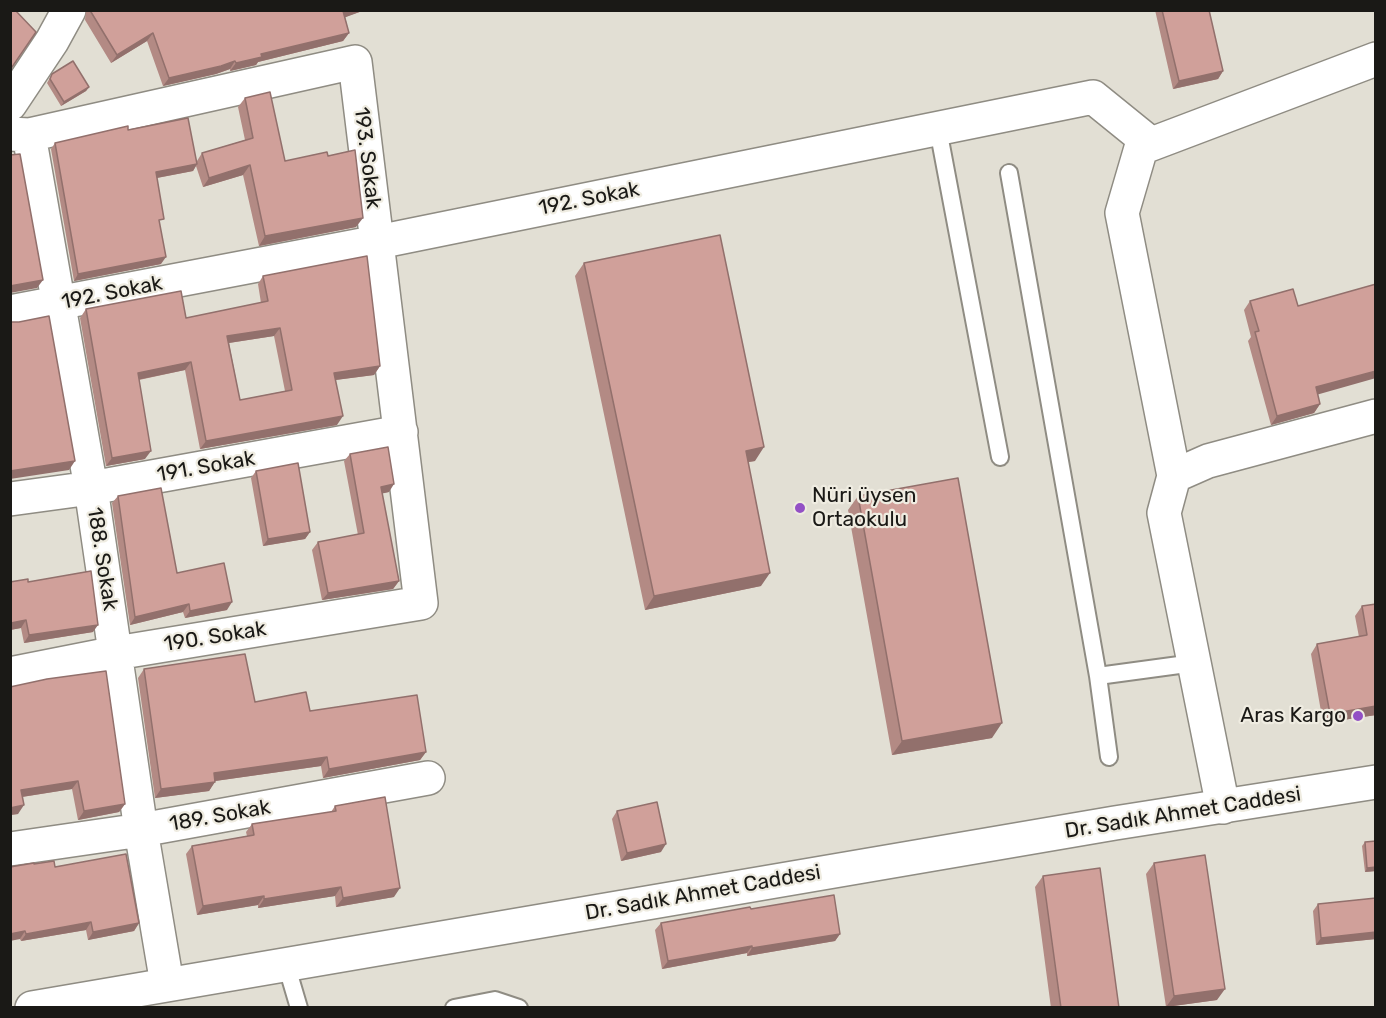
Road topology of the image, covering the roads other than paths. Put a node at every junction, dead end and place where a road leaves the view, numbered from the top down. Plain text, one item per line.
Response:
1 (69, 10) edge
2 (1376, 59) edge
3 (10, 104) edge
4 (938, 129) junction
5 (20, 135) edge
6 (1151, 144) junction
7 (1009, 173) dead end
8 (378, 242) junction
9 (57, 304) junction
10 (10, 312) edge
11 (1376, 416) edge
12 (401, 432) junction
13 (1000, 457) dead end
14 (1174, 476) junction
15 (91, 488) junction
16 (10, 499) edge
17 (421, 603) joint
18 (116, 653) junction
19 (1194, 663) junction
20 (10, 675) edge
21 (1098, 676) junction
22 (1109, 757) dead end
23 (428, 778) dead end
24 (1376, 782) edge
25 (1223, 807) junction
26 (141, 830) junction
27 (10, 849) edge
28 (286, 964) junction
29 (167, 984) junction
30 (32, 1008) edge
31 (299, 1008) edge
32 (454, 1008) edge
33 (519, 1008) edge

1 - 3 street
2 - 6 street
4 - 6 street, 192. Sokak
4 - 8 street, 192. Sokak
4 - 13 lane
5 - 8 street, 193. Sokak
5 - 9 street, 188. Sokak
6 - 14 street
7 - 21 lane
8 - 9 street, 192. Sokak
8 - 12 street, 193. Sokak
9 - 10 street, 192. Sokak
9 - 15 street, 188. Sokak
11 - 14 street
12 - 15 street, 191. Sokak
12 - 17 street, 193. Sokak
14 - 19 street
15 - 16 street, 191. Sokak
15 - 18 street, 188. Sokak
17 - 18 street, 190. Sokak
18 - 20 street, 190. Sokak
18 - 26 street, 188. Sokak
19 - 21 lane
19 - 25 street
21 - 22 lane
23 - 26 street, 189. Sokak
24 - 25 street, Dr. Sadık Ahmet Caddesi
25 - 28 street, Dr. Sadık Ahmet Caddesi
26 - 27 street, 189. Sokak
26 - 29 street, 188. Sokak
28 - 29 street, Dr. Sadık Ahmet Caddesi
28 - 31 lane
29 - 30 street, Dr. Sadık Ahmet Caddesi
32 - 33 lane

